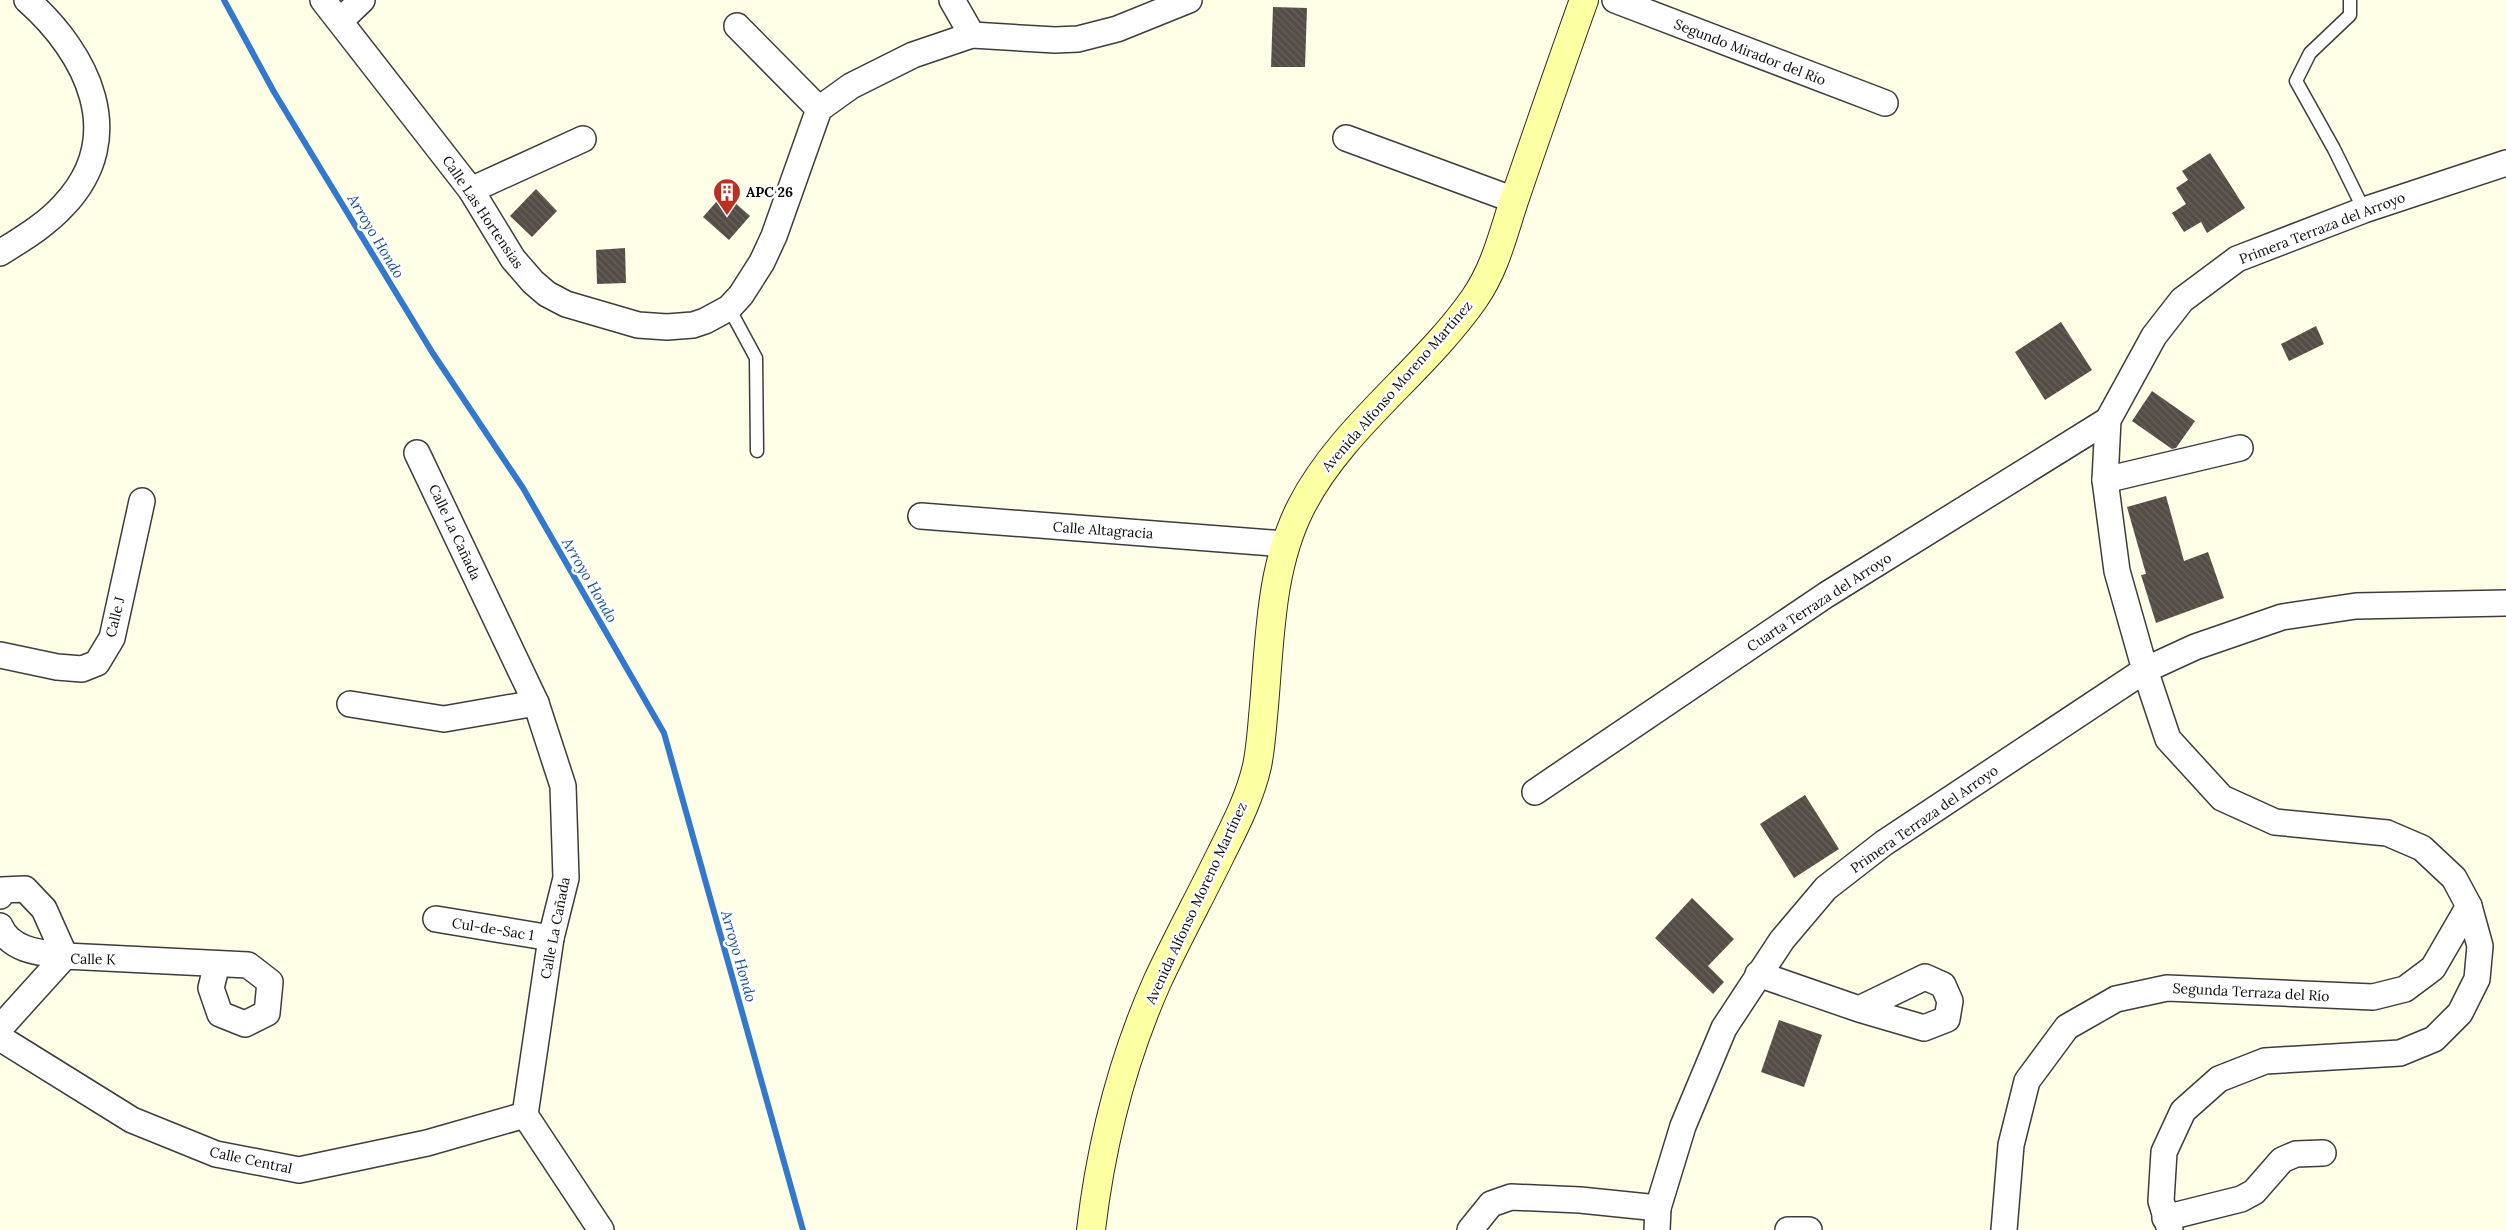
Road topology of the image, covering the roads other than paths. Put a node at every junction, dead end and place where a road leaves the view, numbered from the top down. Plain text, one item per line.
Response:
1 (27, 0) edge
2 (323, 0) edge
3 (362, 0) edge
4 (952, 0) edge
5 (1189, 0) edge
6 (1584, 0) edge
7 (1614, 0) edge
8 (2350, 0) edge
9 (340, 21) junction
10 (737, 26) dead end
11 (972, 35) junction
12 (1885, 103) dead end
13 (819, 108) junction
14 (583, 138) dead end
15 (1346, 138) dead end
16 (2506, 162) edge
17 (471, 190) junction
18 (1514, 200) junction
19 (2364, 210) junction
20 (0, 254) edge
21 (729, 308) junction
22 (2108, 420) junction
23 (2240, 448) dead end
24 (757, 451) dead end
25 (417, 453) dead end
26 (2105, 480) junction
27 (142, 501) dead end
28 (922, 516) dead end
29 (1285, 544) junction
30 (2506, 603) edge
31 (0, 655) edge
32 (2145, 670) junction
33 (536, 702) junction
34 (350, 704) dead end
35 (1535, 792) dead end
36 (0, 896) edge
37 (2469, 906) junction
38 (436, 919) dead end
39 (0, 926) edge
40 (551, 938) junction
41 (65, 956) junction
42 (217, 964) dead end
43 (1758, 974) junction
44 (1859, 1009) dead end
45 (0, 1028) edge
46 (0, 1038) edge
47 (525, 1115) junction
48 (2323, 1153) dead end
49 (1658, 1219) edge
50 (2168, 1224) edge
51 (601, 1230) edge
52 (1091, 1230) edge
53 (1470, 1230) edge
54 (1788, 1230) edge
55 (1809, 1230) edge
56 (2004, 1230) edge

1 - 20 street
2 - 9 street, Calle Las Hortensias
3 - 9 street
4 - 11 street
5 - 11 street
6 - 18 main road, Avenida Alfonso Moreno Martínez
7 - 12 street, Segundo Mirador del Río
8 - 19 lane
9 - 17 street, Calle Las Hortensias
10 - 13 street
11 - 13 street
13 - 21 street
14 - 17 street
15 - 18 street
16 - 19 street, Primera Terraza del Arroyo
17 - 21 street, Calle Las Hortensias
18 - 29 main road, Avenida Alfonso Moreno Martínez
19 - 22 street, Primera Terraza del Arroyo
21 - 24 lane
22 - 26 street, Primera Terraza del Arroyo
22 - 35 street, Cuarta Terraza del Arroyo
23 - 26 street
25 - 33 street, Calle La Cañada
26 - 32 street, Primera Terraza del Arroyo
27 - 31 street, Calle J
28 - 29 street, Calle Altagracia
29 - 52 main road, Avenida Alfonso Moreno Martínez
30 - 32 street, Primera Terraza del Arroyo
32 - 37 street
32 - 43 street, Primera Terraza del Arroyo
33 - 34 street
33 - 40 street, Calle La Cañada
36 - 41 street
37 - 50 street
37 - 56 street, Segunda Terraza del Río
38 - 40 street, Cul-de-Sac 1
39 - 41 street
40 - 47 street, Calle La Cañada
41 - 42 street, Calle K
41 - 45 street, Calle K
43 - 44 street
43 - 49 street, Primera Terraza del Arroyo
46 - 47 street, Calle Central
47 - 51 street
48 - 50 street
49 - 53 street
54 - 55 street

